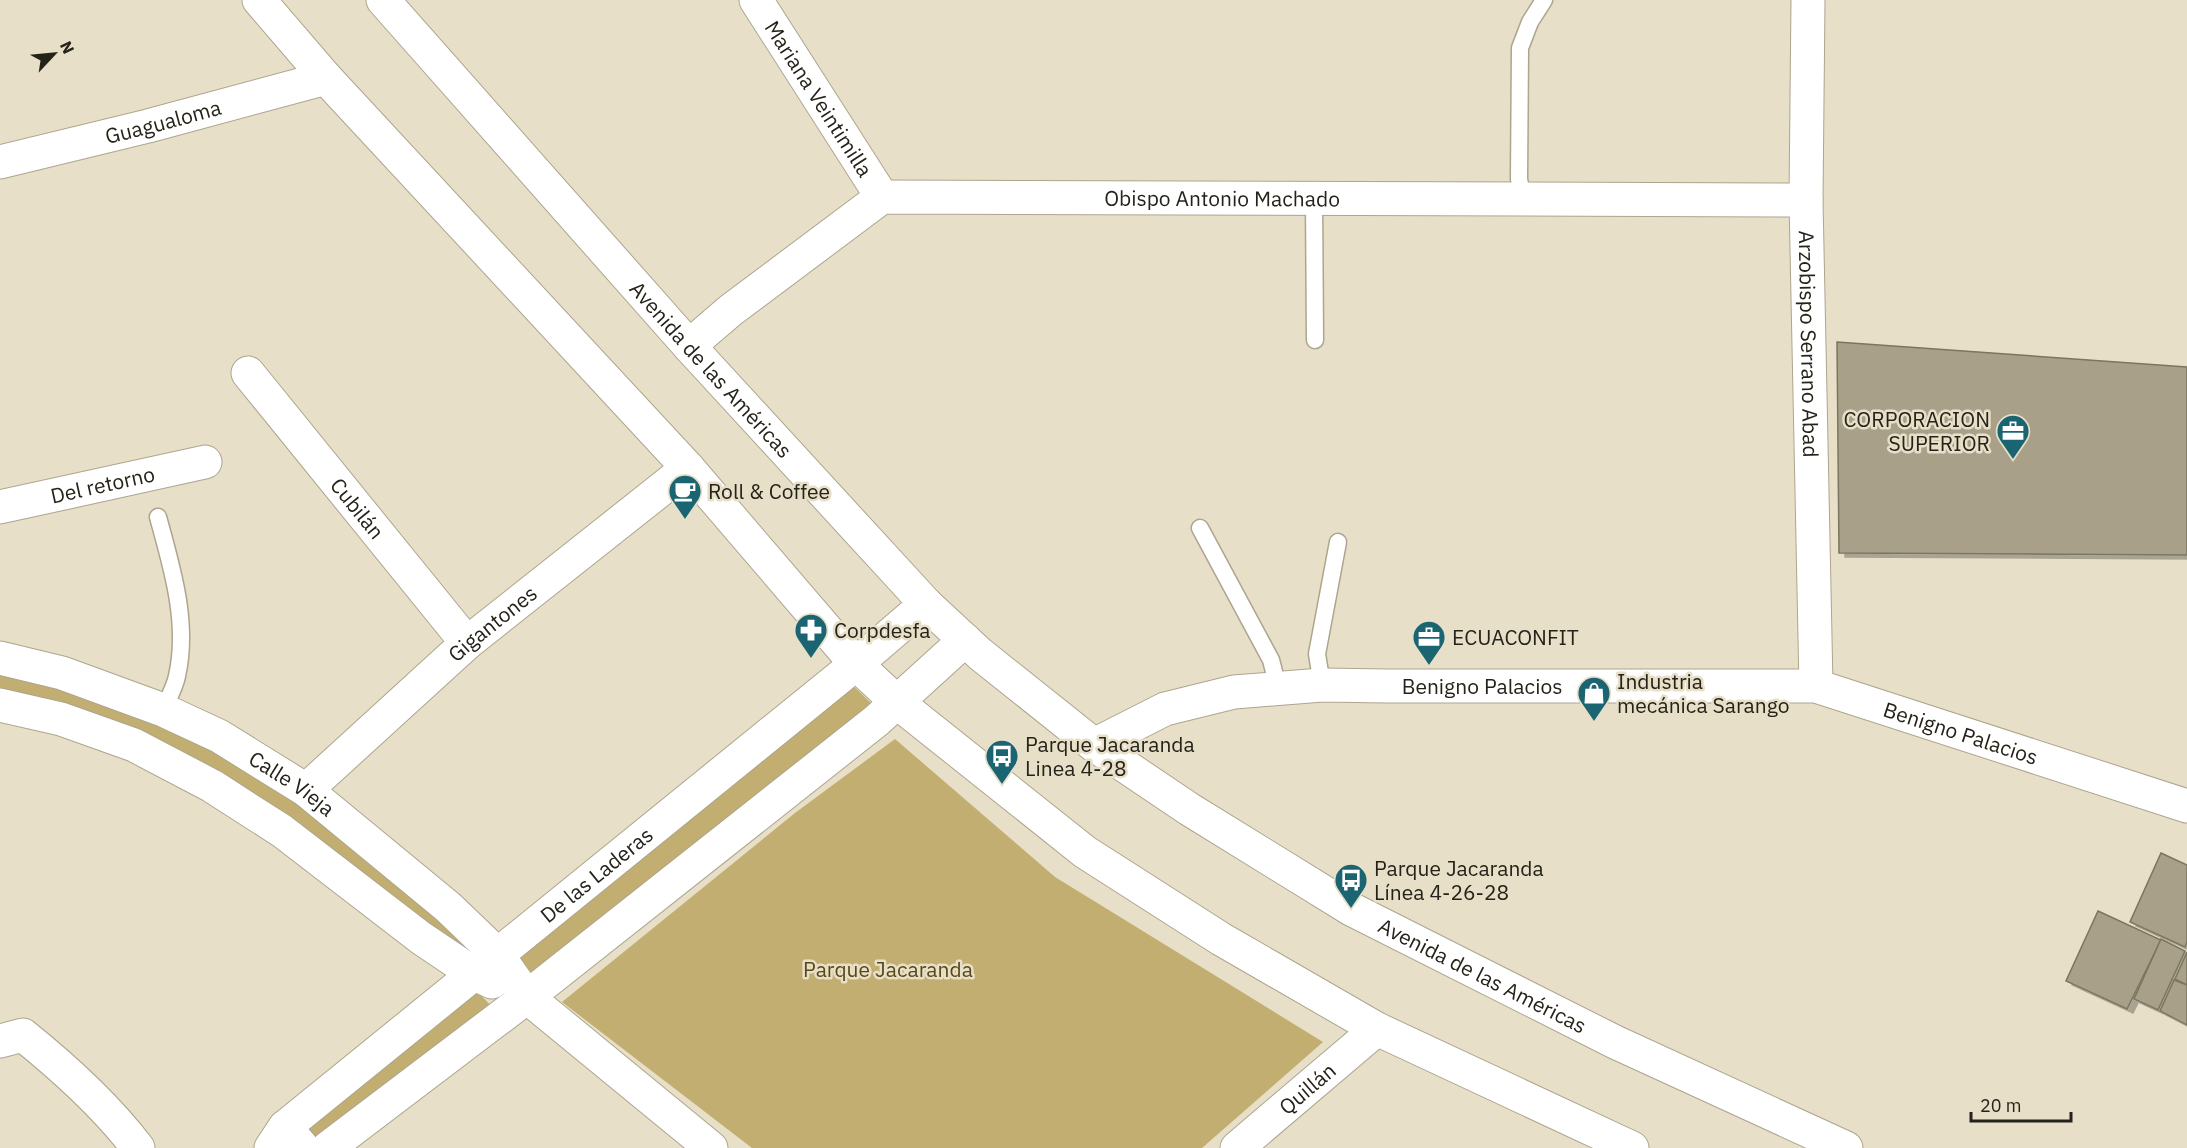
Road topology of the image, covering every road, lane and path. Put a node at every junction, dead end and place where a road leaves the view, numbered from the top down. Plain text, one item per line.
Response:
1 (259, 0) edge
2 (383, 0) edge
3 (756, 0) edge
4 (1544, 0) edge
5 (1808, 0) edge
6 (326, 78) junction
7 (0, 162) edge
8 (882, 197) junction
9 (1314, 199) junction
10 (1523, 200) junction
11 (1806, 200) junction
12 (1316, 340) dead end
13 (689, 346) junction
14 (248, 373) dead end
15 (205, 462) dead end
16 (688, 468) junction
17 (0, 507) edge
18 (158, 517) dead end
19 (1200, 528) dead end
20 (1338, 542) dead end
21 (926, 604) junction
22 (965, 640) junction
23 (467, 643) junction
24 (0, 658) edge
25 (856, 664) junction
26 (1322, 685) junction
27 (1816, 686) junction
28 (1278, 687) junction
29 (898, 703) junction
30 (0, 705) edge
31 (163, 710) junction
32 (1094, 745) junction
33 (306, 790) junction
34 (2187, 806) edge
35 (485, 964) junction
36 (526, 997) junction
37 (1377, 1029) junction
38 (0, 1041) edge
39 (286, 1141) edge
40 (1616, 1144) edge
41 (138, 1148) edge
42 (328, 1148) edge
43 (711, 1148) edge
44 (1237, 1148) edge
45 (1845, 1148) edge

1 - 6 main road
2 - 13 main road, Avenida de las Américas
3 - 8 main road, Mariana Veintimilla
4 - 10 lane
5 - 11 main road, Arzobispo Serrano Abad
6 - 7 main road, Guagualoma
6 - 16 main road
8 - 9 main road, Obispo Antonio Machado
8 - 13 main road
9 - 10 main road, Obispo Antonio Machado
9 - 12 lane
10 - 11 main road, Obispo Antonio Machado
11 - 27 main road, Arzobispo Serrano Abad
13 - 21 main road, Avenida de las Américas
14 - 23 main road, Cubilán
15 - 17 main road, Del retorno
16 - 23 main road, Gigantones
16 - 25 main road
18 - 31 lane
19 - 28 lane
20 - 26 lane
21 - 22 main road, Avenida de las Américas
21 - 25 main road, De las Laderas
22 - 29 main road
22 - 32 main road, Avenida de las Américas
23 - 33 main road, Gigantones
24 - 31 main road, Calle Vieja
25 - 29 main road
25 - 35 main road, De las Laderas
26 - 27 main road, Benigno Palacios
26 - 28 main road, Benigno Palacios
27 - 34 main road, Benigno Palacios
28 - 32 main road, Benigno Palacios
29 - 36 main road
29 - 37 main road
30 - 35 main road, Calle Vieja
31 - 33 main road, Calle Vieja
32 - 45 main road, Avenida de las Américas
33 - 35 main road, Calle Vieja
35 - 36 main road, Calle Vieja
35 - 39 main road, De las Laderas
36 - 42 main road
36 - 43 main road, Calle Vieja
37 - 40 main road
37 - 44 main road, Quillán
38 - 41 main road

